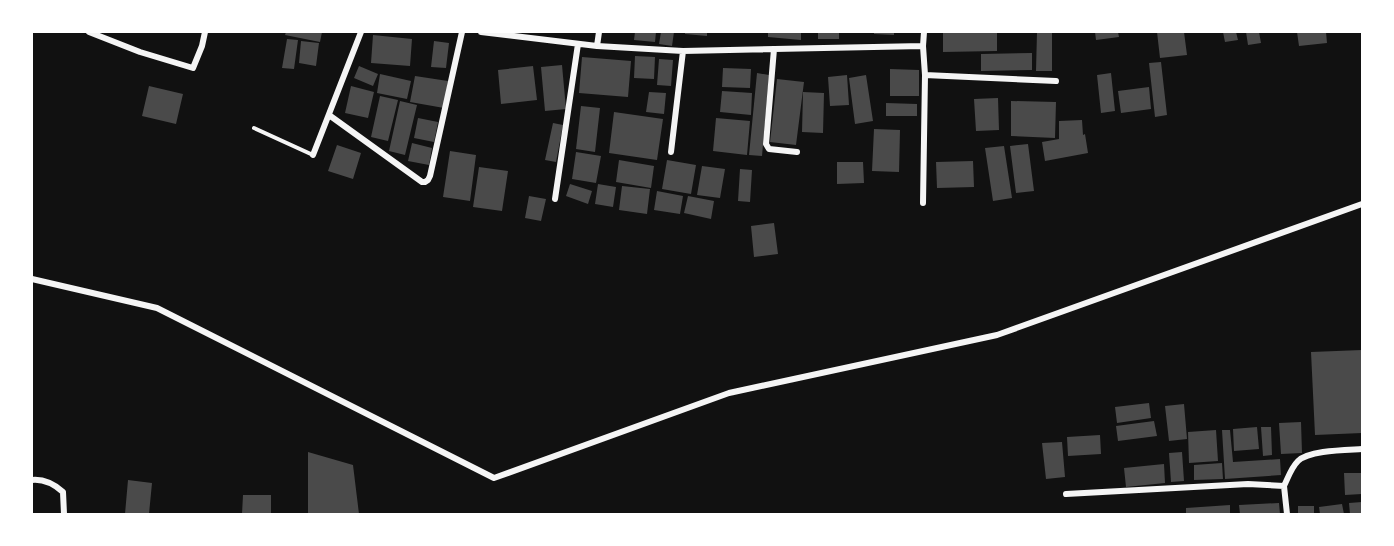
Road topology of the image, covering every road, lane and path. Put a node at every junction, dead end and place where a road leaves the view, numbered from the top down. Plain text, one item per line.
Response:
1 (89, 32) edge
2 (205, 32) edge
3 (361, 32) edge
4 (462, 32) edge
5 (481, 32) edge
6 (599, 32) edge
7 (924, 32) edge
8 (578, 44) junction
9 (597, 46) junction
10 (923, 46) junction
11 (774, 50) junction
12 (683, 51) junction
13 (925, 75) junction
14 (1056, 81) dead end
15 (329, 115) junction
16 (254, 128) dead end
17 (671, 152) dead end
18 (797, 152) dead end
19 (313, 155) joint
20 (555, 199) dead end
21 (923, 203) dead end
22 (1362, 204) edge
23 (32, 279) edge
24 (1362, 449) edge
25 (32, 480) edge
26 (1284, 486) junction
27 (1066, 494) dead end
28 (64, 514) edge
29 (1287, 514) edge

1 - 2 street
3 - 15 street
4 - 15 street
5 - 8 street
6 - 9 street
7 - 10 street
8 - 9 street
8 - 20 street
9 - 12 street
10 - 11 street
10 - 13 street
11 - 12 street
11 - 18 street
12 - 17 street
13 - 14 street
13 - 21 street
15 - 19 street
16 - 19 lane
22 - 23 street
24 - 26 street
25 - 28 street
26 - 27 street
26 - 29 street

